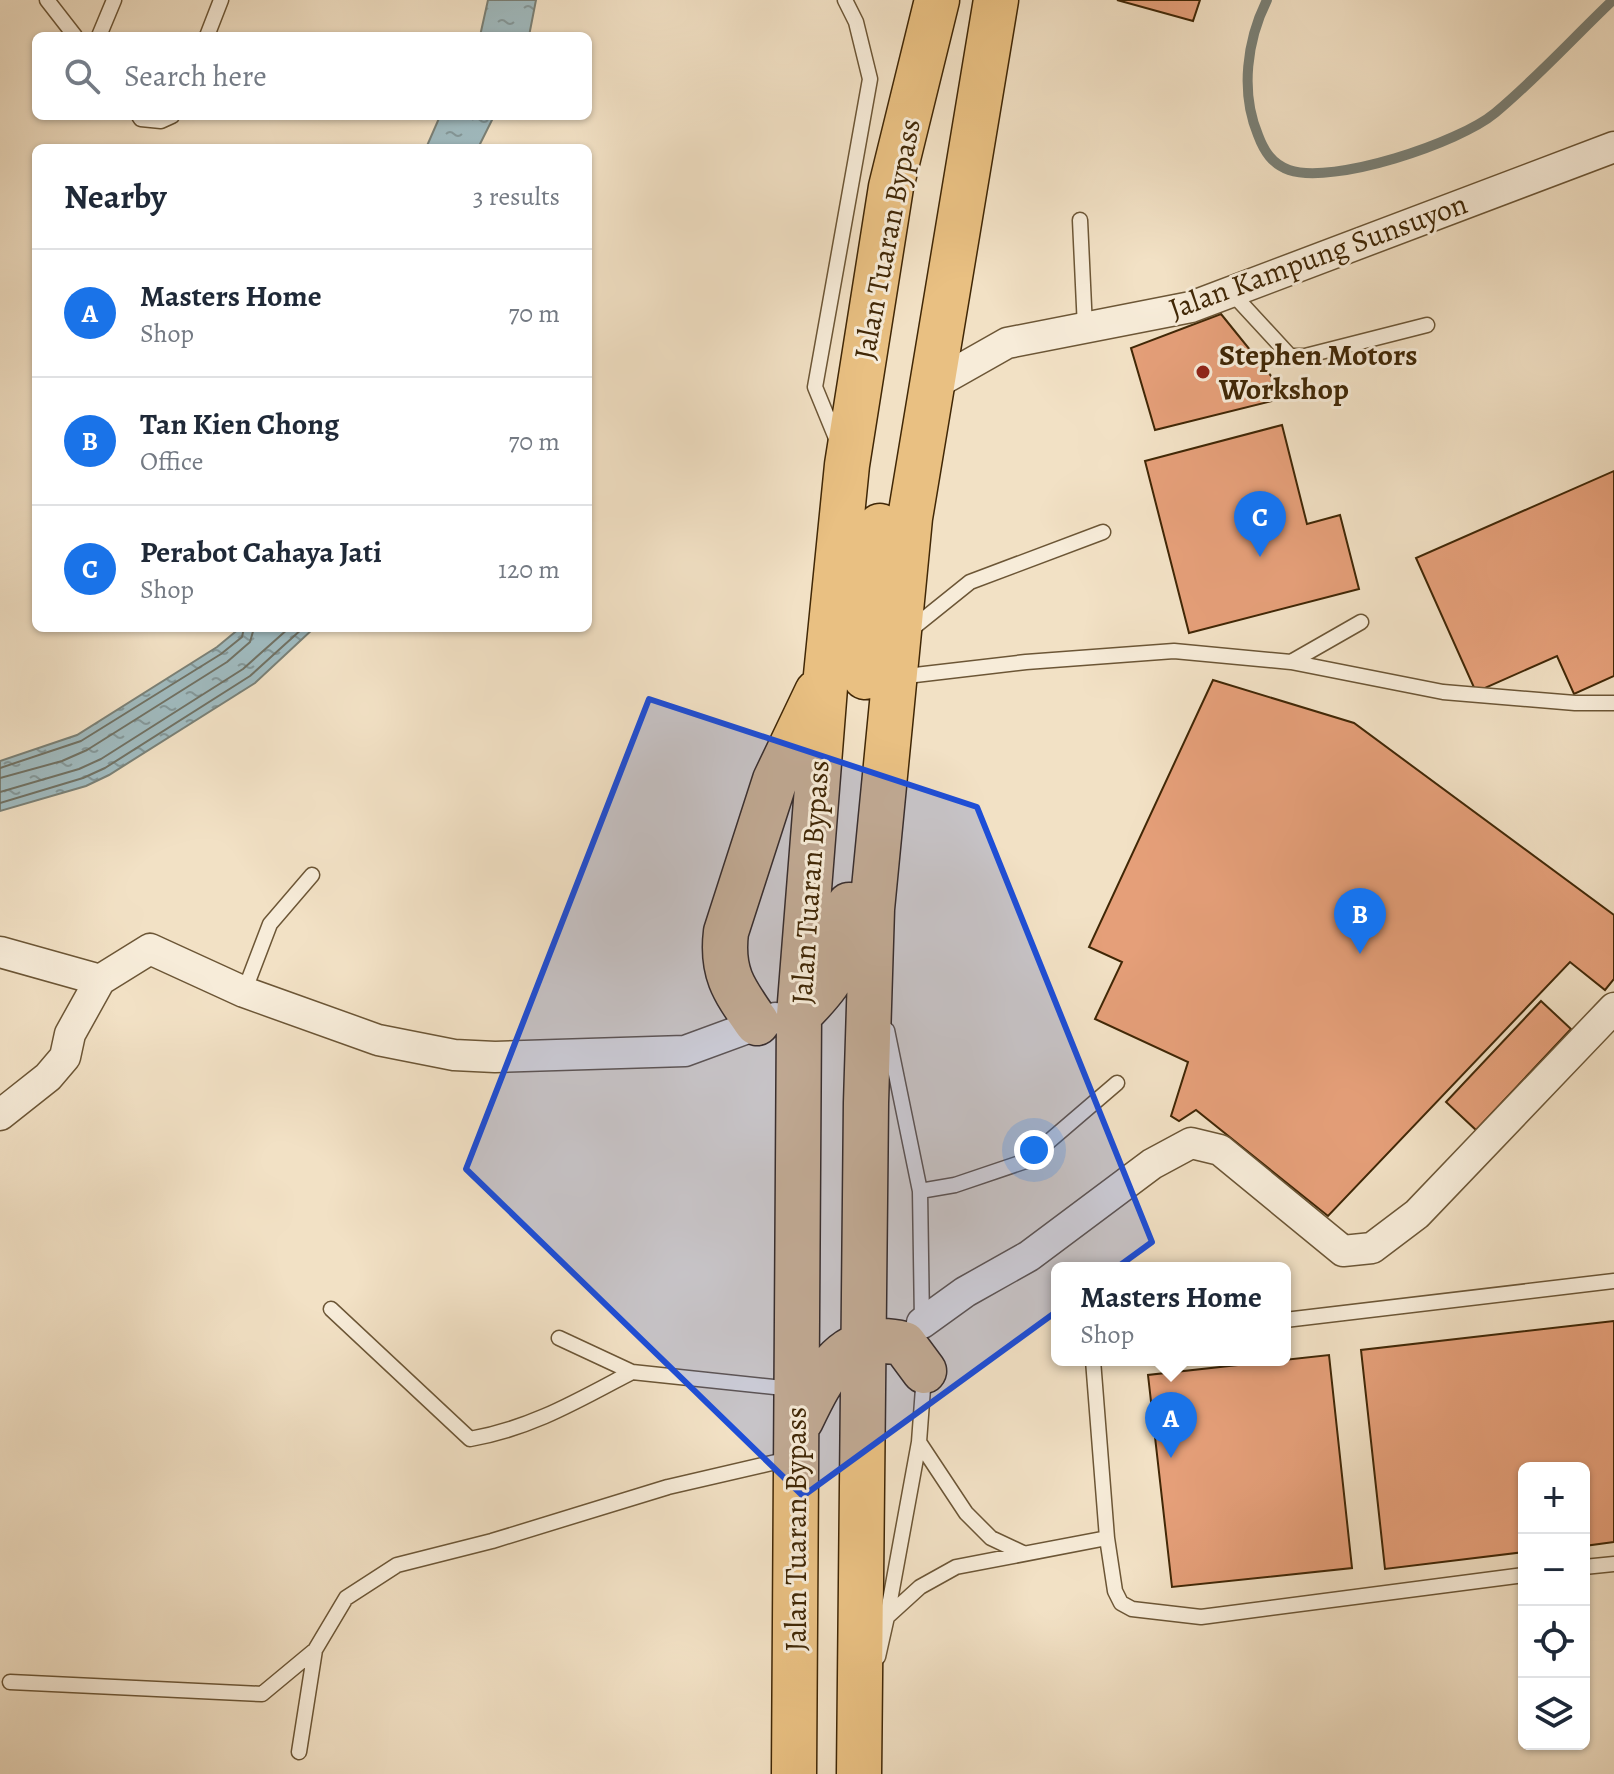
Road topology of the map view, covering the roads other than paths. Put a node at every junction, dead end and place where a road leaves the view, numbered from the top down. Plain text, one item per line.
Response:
1 (47, 0) edge
2 (114, 0) edge
3 (221, 0) edge
4 (845, 0) edge
5 (937, 0) edge
6 (996, 0) edge
7 (72, 32) edge
8 (101, 32) edge
9 (209, 32) edge
10 (1614, 147) edge
11 (1080, 220) dead end
12 (1230, 290) junction
13 (944, 307) junction
14 (1427, 325) dead end
15 (1085, 328) junction
16 (931, 386) junction
17 (847, 465) junction
18 (1103, 532) dead end
19 (1361, 622) dead end
20 (895, 659) junction
21 (1291, 662) junction
22 (826, 675) junction
23 (1614, 703) edge
24 (312, 875) dead end
25 (0, 952) edge
26 (869, 973) junction
27 (100, 980) junction
28 (244, 992) junction
29 (1614, 1008) edge
30 (778, 1019) junction
31 (1117, 1083) dead end
32 (0, 1115) edge
33 (920, 1191) junction
34 (1614, 1281) edge
35 (331, 1309) dead end
36 (1291, 1319) edge
37 (922, 1323) junction
38 (559, 1338) dead end
39 (864, 1344) junction
40 (1093, 1366) edge
41 (924, 1371) junction
42 (632, 1372) junction
43 (798, 1424) junction
44 (919, 1442) junction
45 (1107, 1538) junction
46 (1023, 1553) junction
47 (1614, 1564) edge
48 (1590, 1566) edge
49 (1518, 1576) edge
50 (887, 1617) junction
51 (315, 1650) junction
52 (10, 1682) dead end
53 (299, 1752) dead end
54 (859, 1757) edge
55 (794, 1774) edge

1 - 7 lane
2 - 8 lane
3 - 9 lane
4 - 17 lane
5 - 17 highway, Jalan Tuaran Bypass
6 - 13 highway
10 - 12 street, Jalan Kampung Sunsuyon
11 - 15 lane
12 - 14 lane
12 - 15 street, Jalan Kampung Sunsuyon
13 - 16 highway
13 - 30 highway
15 - 16 street, Jalan Kampung Sunsuyon
16 - 20 highway
17 - 22 highway, Jalan Tuaran Bypass
18 - 20 lane
19 - 21 lane
20 - 21 lane
20 - 26 highway
21 - 23 lane
22 - 30 highway, Jalan Tuaran Bypass
22 - 30 highway
24 - 28 lane
25 - 27 street
26 - 33 lane
26 - 39 highway
27 - 28 street
27 - 32 street
28 - 30 street
29 - 37 street
30 - 43 highway, Jalan Tuaran Bypass
31 - 33 lane
33 - 37 lane
34 - 36 lane
35 - 42 lane
37 - 41 lane
38 - 42 lane
39 - 41 highway
39 - 43 highway
39 - 54 highway
40 - 45 lane
41 - 44 lane
42 - 43 lane
43 - 51 lane
43 - 55 highway, Jalan Tuaran Bypass
44 - 46 lane
44 - 50 lane
45 - 46 lane
45 - 49 lane
46 - 50 lane
47 - 48 lane
50 - 54 lane
51 - 52 lane
51 - 53 lane

